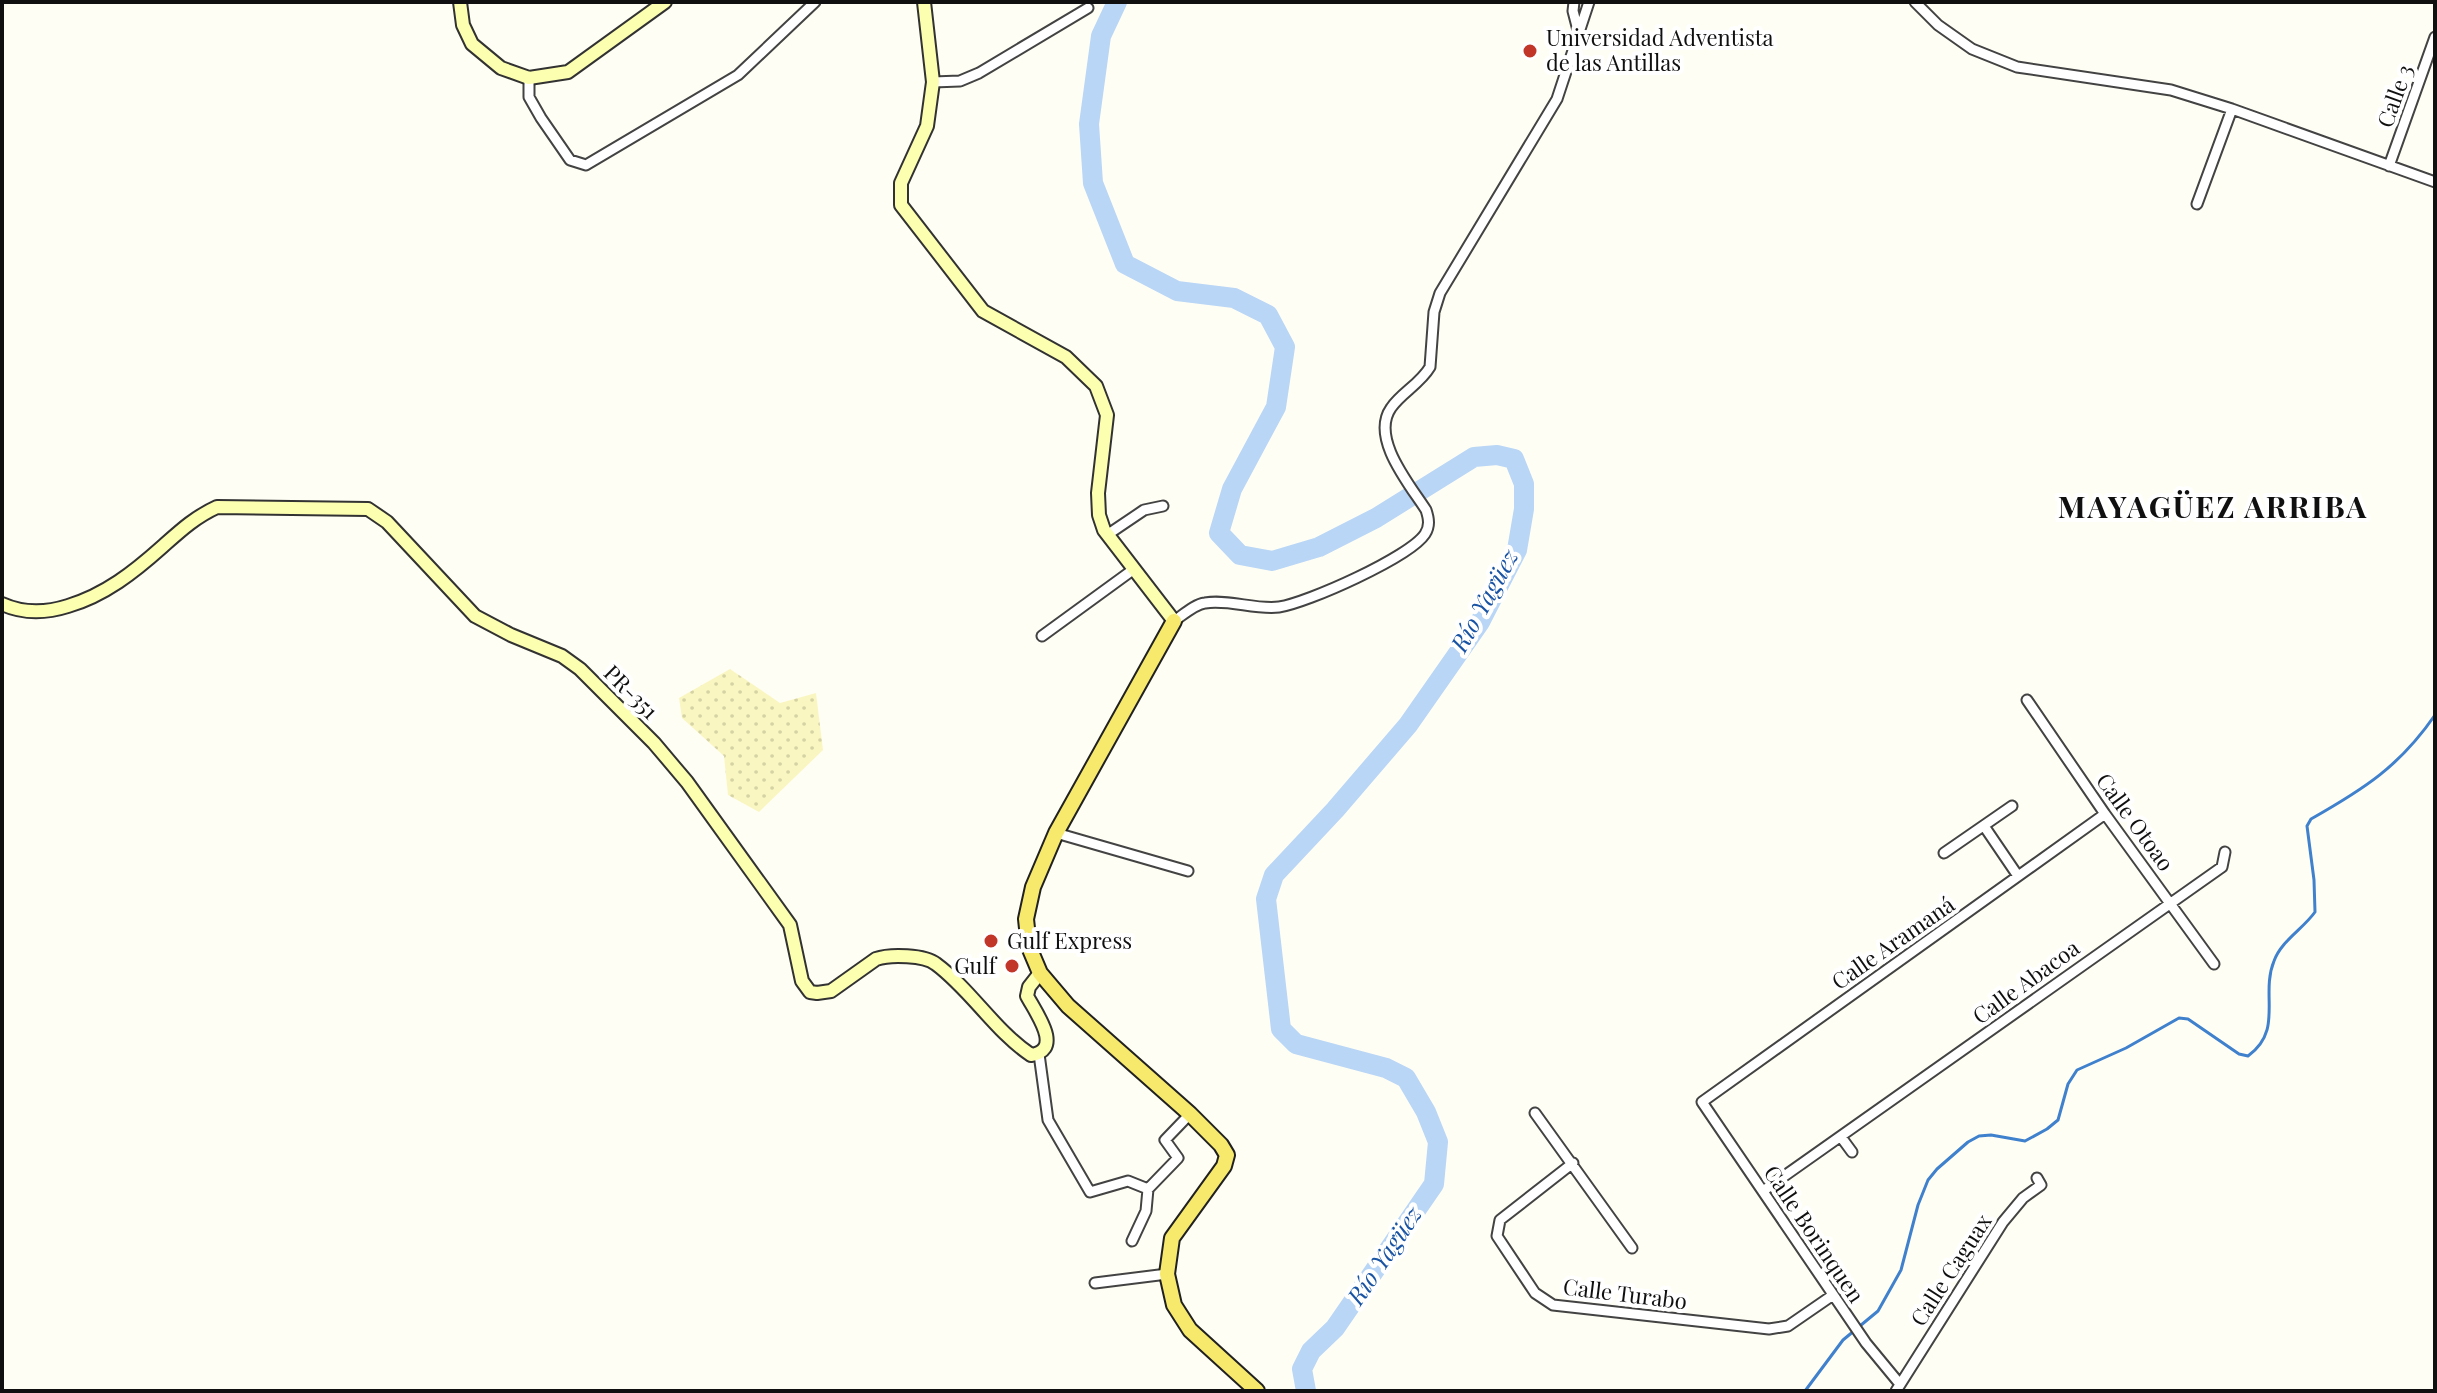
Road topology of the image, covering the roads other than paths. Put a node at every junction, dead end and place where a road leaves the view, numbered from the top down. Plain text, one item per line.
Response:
1 (460, 2) edge
2 (665, 2) edge
3 (815, 2) edge
4 (924, 2) edge
5 (1574, 2) edge
6 (1589, 2) edge
7 (1915, 2) edge
8 (1088, 8) dead end
9 (1579, 35) junction
10 (2435, 37) edge
11 (529, 78) junction
12 (933, 82) junction
13 (2232, 109) junction
14 (2389, 166) junction
15 (2435, 182) edge
16 (2197, 204) dead end
17 (1163, 506) dead end
18 (1107, 535) junction
19 (1134, 569) junction
20 (2, 604) edge
21 (1174, 621) junction
22 (1042, 636) dead end
23 (2027, 700) dead end
24 (2012, 806) dead end
25 (2105, 814) junction
26 (1984, 826) junction
27 (1056, 833) junction
28 (2225, 852) dead end
29 (1944, 853) dead end
30 (1188, 871) dead end
31 (2018, 876) junction
32 (2170, 901) junction
33 (2214, 964) dead end
34 (1040, 973) junction
35 (1039, 1054) junction
36 (1702, 1102) joint
37 (1535, 1113) dead end
38 (1190, 1114) junction
39 (1841, 1137) junction
40 (1852, 1152) dead end
41 (1573, 1163) junction
42 (2037, 1178) dead end
43 (1148, 1189) junction
44 (1763, 1191) junction
45 (1132, 1241) dead end
46 (1632, 1248) dead end
47 (1167, 1274) junction
48 (1095, 1283) dead end
49 (1833, 1295) junction
50 (1898, 1387) edge
51 (1257, 1391) edge

1 - 11 street
2 - 11 street
3 - 11 street
4 - 12 street
5 - 9 street
6 - 9 street
7 - 13 street
8 - 12 street
9 - 21 street
10 - 14 street, Calle 3
12 - 18 street
13 - 14 street
13 - 16 street
14 - 15 street
17 - 18 street
18 - 19 street
19 - 21 street
19 - 22 street
20 - 35 street, PR-351 / PR-351
21 - 27 main road
23 - 25 street, Calle Otoao
24 - 26 street
25 - 31 street, Calle Aramaná
25 - 32 street, Calle Otoao
26 - 29 street
26 - 31 street
27 - 30 street
27 - 34 main road
28 - 32 street, Calle Abacoa
31 - 36 street, Calle Aramaná
32 - 33 street, Calle Otoao
32 - 39 street, Calle Abacoa
34 - 35 street
34 - 38 main road
35 - 43 street
36 - 44 street, Calle Borinquen
37 - 41 street
38 - 43 street
38 - 47 main road
39 - 40 street
39 - 44 street, Calle Abacoa
41 - 46 street
41 - 49 street, Calle Turabo
42 - 50 street, Calle Caguax
43 - 45 street
44 - 49 street, Calle Borinquen
47 - 48 street
47 - 51 main road
49 - 50 street, Calle Borinquen

